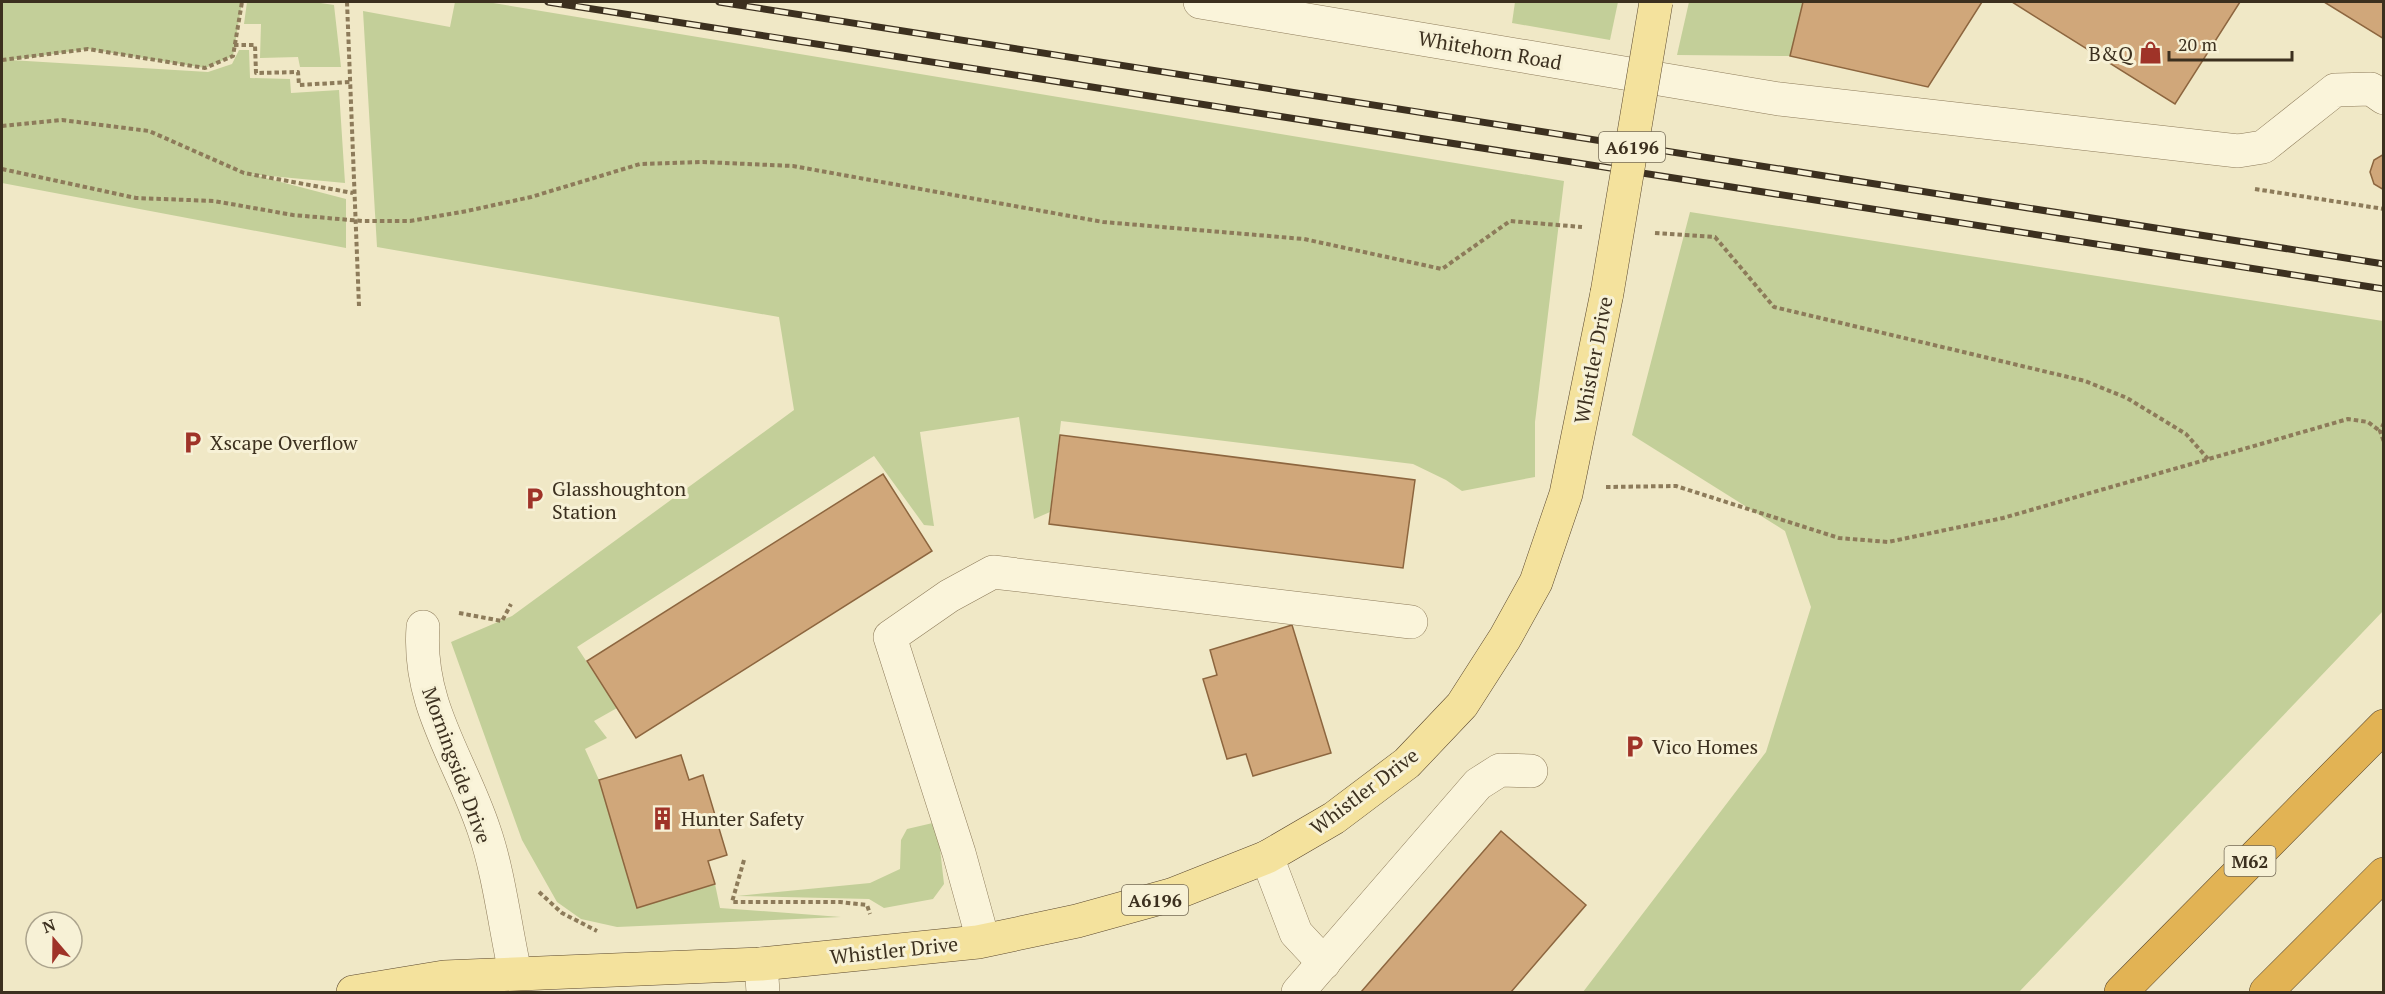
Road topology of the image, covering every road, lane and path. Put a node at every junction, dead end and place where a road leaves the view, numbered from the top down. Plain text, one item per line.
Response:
1 (242, 2) edge
2 (347, 2) edge
3 (1200, 2) edge
4 (1656, 2) edge
5 (234, 45) junction
6 (2, 60) edge
7 (351, 82) junction
8 (2384, 98) edge
9 (2, 126) edge
10 (2, 169) edge
11 (353, 193) junction
12 (354, 221) junction
13 (1590, 228) dead end
14 (1647, 232) dead end
15 (359, 306) dead end
16 (2384, 423) edge
17 (2380, 431) junction
18 (2384, 442) edge
19 (2208, 459) junction
20 (1566, 494) junction
21 (511, 604) dead end
22 (453, 612) dead end
23 (1411, 622) dead end
24 (423, 627) dead end
25 (2382, 727) edge
26 (1531, 771) dead end
27 (1267, 856) junction
28 (744, 860) dead end
29 (2384, 874) edge
30 (537, 890) dead end
31 (2384, 893) edge
32 (873, 921) dead end
33 (602, 933) dead end
34 (983, 940) junction
35 (1324, 963) junction
36 (515, 972) junction
37 (762, 978) edge
38 (2272, 986) edge
39 (353, 993) edge
40 (1298, 993) edge
41 (2121, 993) edge

1 - 5 path
2 - 7 path
3 - 8 street, Whitehorn Road
4 - 20 main road, Whistler Drive / A6196, bridge
5 - 6 path
5 - 7 path
7 - 11 path
9 - 11 path
10 - 12 path
11 - 12 path
12 - 13 path
12 - 15 path
14 - 19 path
16 - 17 path
17 - 18 path
17 - 19 path
19 - 20 path
20 - 27 main road, Whistler Drive / A6196
21 - 22 path
23 - 34 street
24 - 36 street, Morningside Drive
25 - 41 highway, M62
26 - 35 street
27 - 34 main road, Whistler Drive / A6196
27 - 35 street
28 - 32 path
29 - 38 highway
30 - 33 path
31 - 38 highway
34 - 37 main road, Whistler Drive / A6196
35 - 40 street
36 - 37 main road, Whistler Drive / A6196
36 - 39 main road, Whistler Drive / A6196

